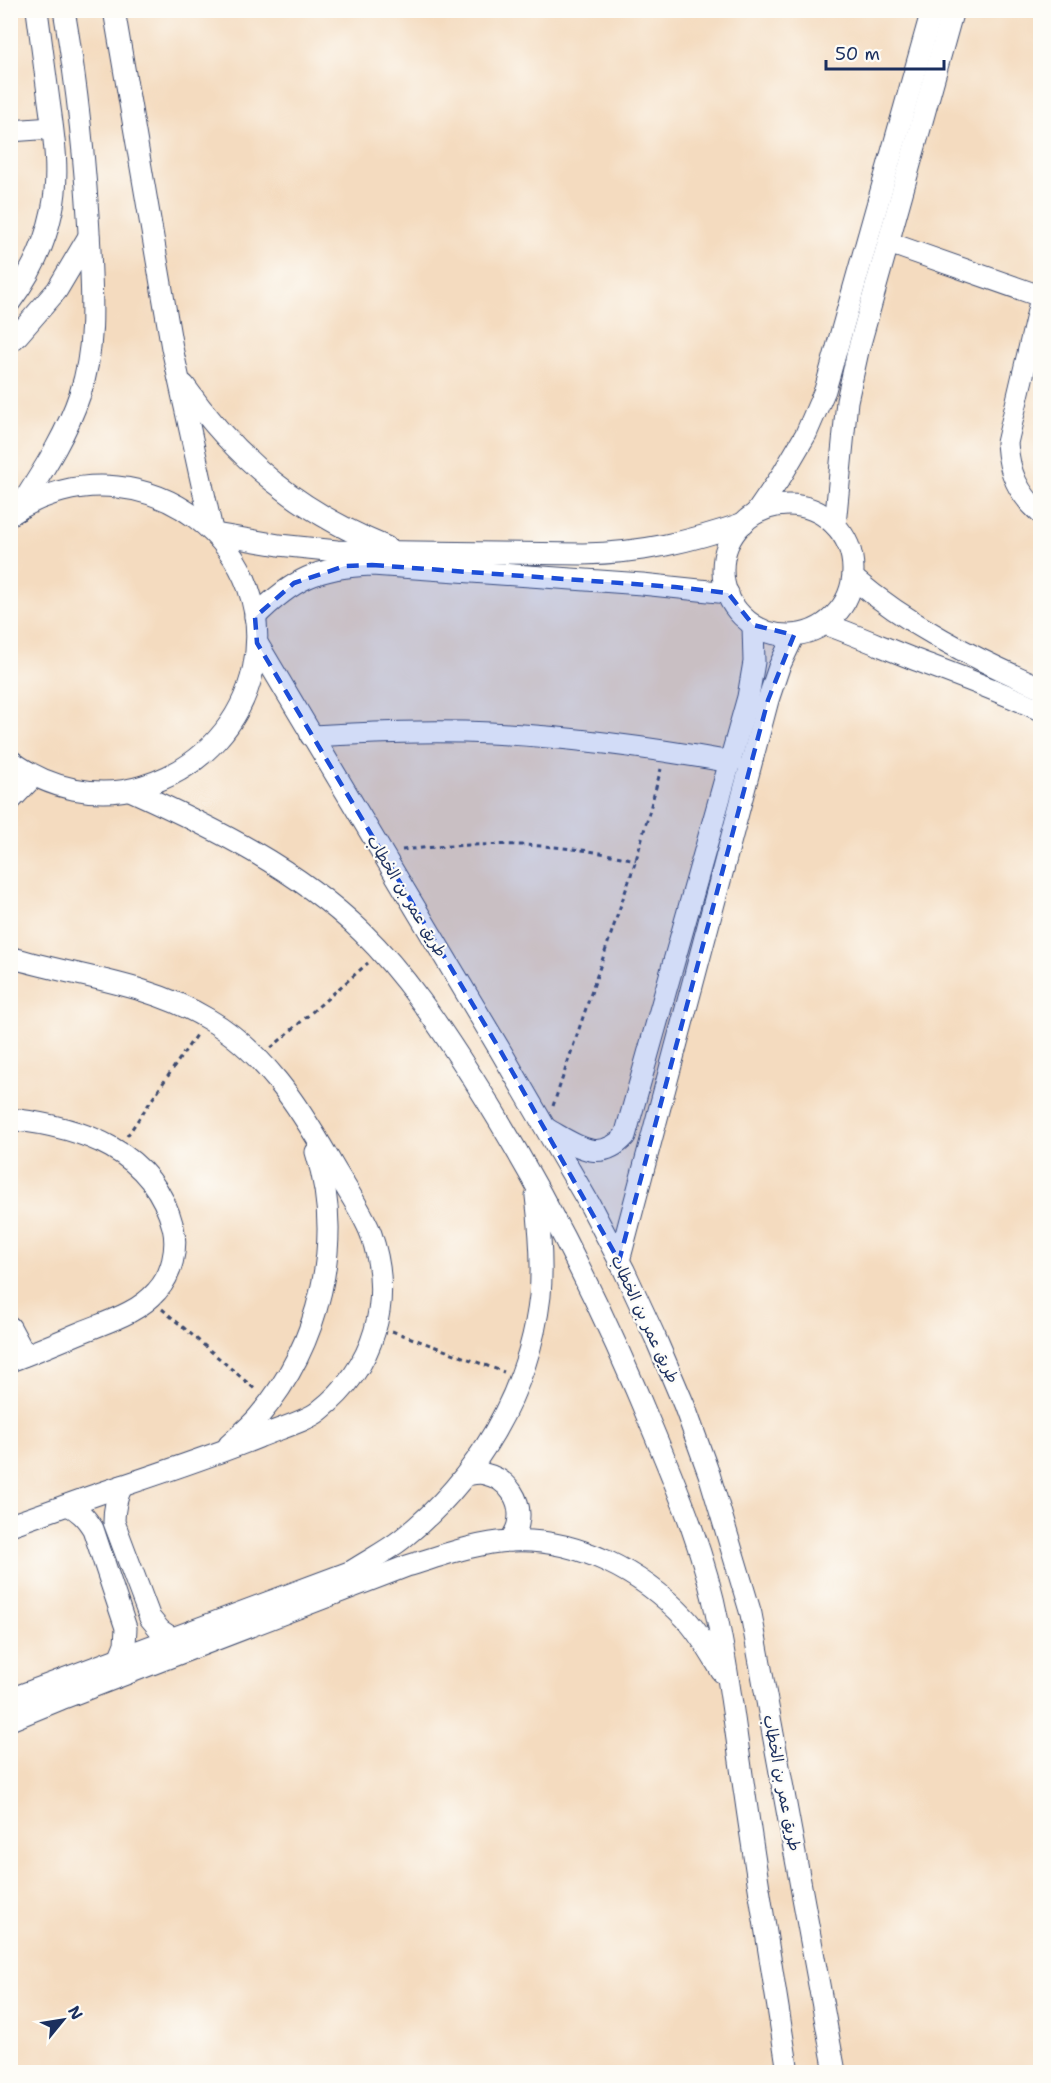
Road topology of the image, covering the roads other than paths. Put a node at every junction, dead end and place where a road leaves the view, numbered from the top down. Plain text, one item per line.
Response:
1 (37, 10) edge
2 (64, 10) edge
3 (114, 10) edge
4 (932, 10) edge
5 (953, 10) edge
6 (52, 128) junction
7 (10, 131) edge
8 (89, 236) junction
9 (889, 243) junction
10 (1041, 296) edge
11 (10, 302) edge
12 (1041, 303) edge
13 (10, 342) edge
14 (179, 377) junction
15 (14, 512) edge
16 (1041, 513) edge
17 (750, 518) junction
18 (835, 525) junction
19 (213, 532) junction
20 (394, 551) junction
21 (853, 578) junction
22 (728, 593) junction
23 (255, 617) junction
24 (825, 624) junction
25 (753, 625) junction
26 (794, 635) junction
27 (257, 643) junction
28 (1041, 687) edge
29 (1041, 710) edge
30 (311, 735) junction
31 (10, 760) edge
32 (731, 762) junction
33 (34, 776) junction
34 (130, 790) junction
35 (10, 801) edge
36 (10, 957) edge
37 (305, 1118) junction
38 (10, 1119) edge
39 (546, 1128) junction
40 (534, 1181) junction
41 (619, 1261) junction
42 (10, 1327) edge
43 (18, 1358) edge
44 (221, 1453) junction
45 (466, 1475) junction
46 (122, 1486) junction
47 (68, 1505) junction
48 (10, 1525) edge
49 (510, 1541) junction
50 (172, 1638) junction
51 (119, 1659) junction
52 (727, 1680) junction
53 (10, 1699) edge
54 (10, 1720) edge
55 (788, 2073) edge
56 (835, 2073) edge

1 - 6 street
2 - 8 street
3 - 14 street
4 - 17 street
5 - 9 street
6 - 7 street
6 - 11 street
8 - 13 street
8 - 15 street
9 - 10 street
9 - 18 street
12 - 16 street
14 - 19 street
14 - 20 street
15 - 19 street
17 - 18 street
17 - 20 street
17 - 22 street
18 - 21 street
19 - 20 street
19 - 23 street
21 - 24 street
21 - 28 street
22 - 23 street
22 - 25 street
23 - 27 street
24 - 26 street
24 - 29 street
25 - 26 street
25 - 32 street
26 - 41 street
27 - 30 street, طريق عمر بن الخطاب
27 - 34 street
30 - 32 street
30 - 39 street, طريق عمر بن الخطاب
31 - 33 street
32 - 39 street
33 - 34 street
33 - 35 street
34 - 40 street
36 - 37 street
37 - 44 street
37 - 44 street
38 - 43 street
39 - 41 street, طريق عمر بن الخطاب
40 - 45 street
40 - 52 street
41 - 56 street, طريق عمر بن الخطاب
42 - 43 street
44 - 46 street
45 - 49 street
45 - 50 street
46 - 47 street
46 - 50 street
47 - 48 street
47 - 51 street
49 - 52 street
49 - 54 street
50 - 51 street
51 - 53 street
52 - 55 street

